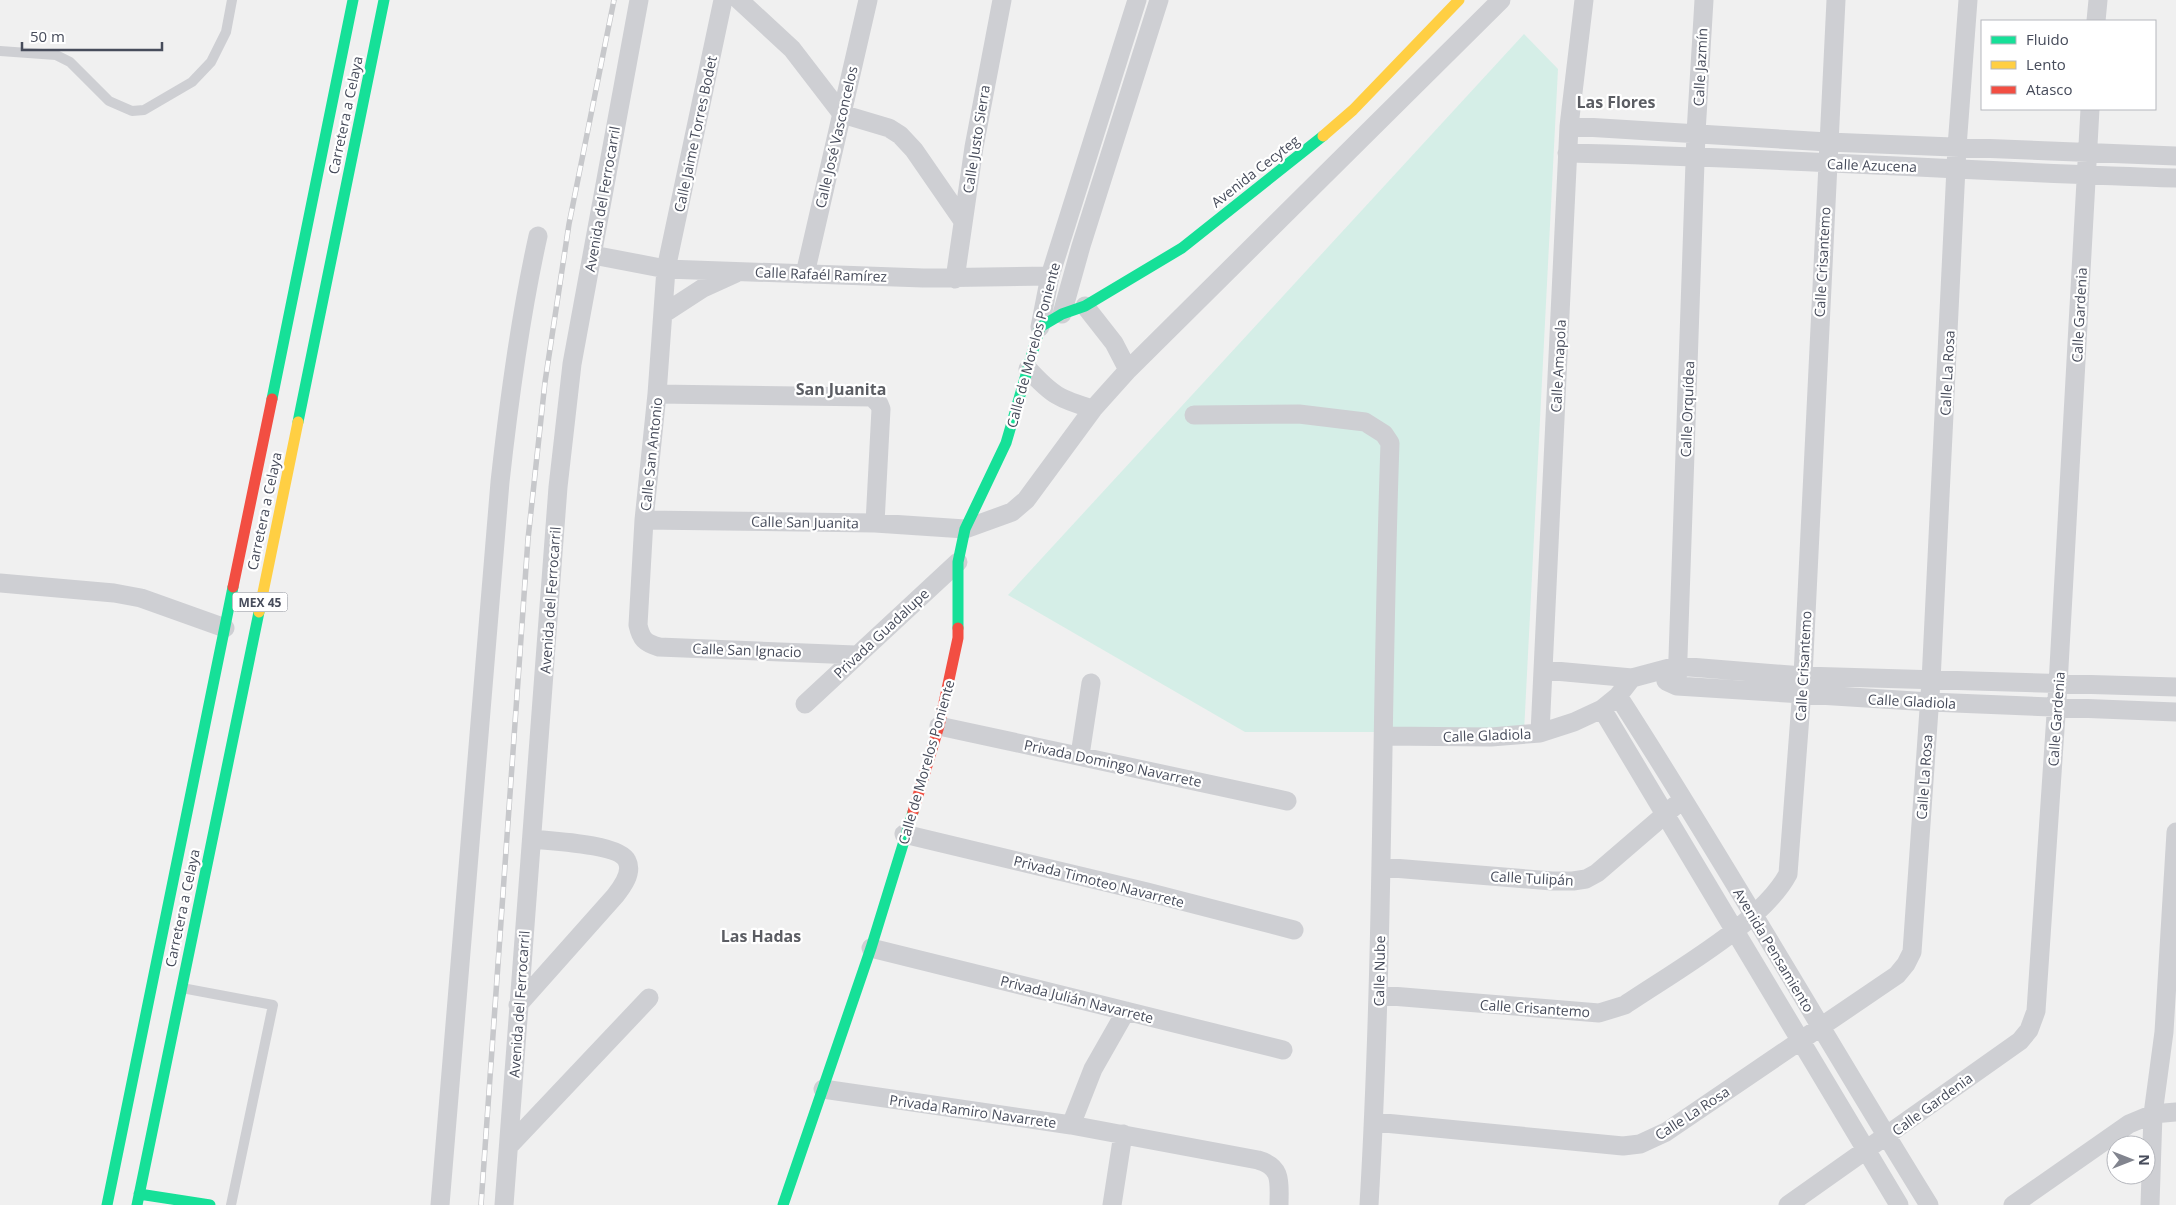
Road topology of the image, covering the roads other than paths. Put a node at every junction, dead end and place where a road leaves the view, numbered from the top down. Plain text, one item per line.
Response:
1 (232, 0) edge
2 (354, 0) edge
3 (384, 0) edge
4 (639, 0) edge
5 (723, 0) edge
6 (739, 0) edge
7 (868, 0) edge
8 (1002, 0) edge
9 (1137, 0) edge
10 (1159, 0) edge
11 (1459, 0) edge
12 (1502, 0) edge
13 (1584, 0) edge
14 (1704, 0) edge
15 (1836, 0) edge
16 (1968, 0) edge
17 (2098, 0) edge
18 (2096, 20) edge
19 (0, 51) edge
20 (1115, 70) junction
21 (1134, 77) junction
22 (2090, 110) edge
23 (842, 114) junction
24 (1569, 126) junction
25 (1696, 133) junction
26 (1828, 142) junction
27 (1957, 147) junction
28 (1567, 153) junction
29 (2087, 154) junction
30 (1696, 155) junction
31 (2176, 156) edge
32 (1826, 164) junction
33 (1957, 169) junction
34 (2086, 175) junction
35 (2176, 178) edge
36 (963, 221) junction
37 (538, 236) dead end
38 (593, 255) junction
39 (666, 269) junction
40 (739, 271) junction
41 (805, 274) junction
42 (1050, 276) junction
43 (955, 279) junction
44 (1085, 306) junction
45 (663, 314) junction
46 (1062, 314) junction
47 (1040, 327) junction
48 (1028, 369) junction
49 (1128, 370) junction
50 (657, 394) junction
51 (1093, 409) junction
52 (1194, 416) dead end
53 (644, 520) junction
54 (875, 523) junction
55 (965, 529) junction
56 (958, 562) junction
57 (0, 583) edge
58 (224, 628) junction
59 (641, 638) joint
60 (855, 655) junction
61 (1677, 666) junction
62 (1544, 670) junction
63 (1652, 674) junction
64 (1632, 678) junction
65 (1931, 681) junction
66 (1091, 683) dead end
67 (1802, 685) junction
68 (2058, 685) junction
69 (1677, 686) junction
70 (2176, 688) edge
71 (1618, 696) junction
72 (1930, 702) junction
73 (805, 704) dead end
74 (2056, 708) junction
75 (1602, 709) junction
76 (2176, 712) edge
77 (939, 726) junction
78 (1540, 733) junction
79 (1384, 736) junction
80 (1080, 755) junction
81 (1684, 797) junction
82 (1287, 801) dead end
83 (1667, 814) junction
84 (2176, 832) edge
85 (904, 834) junction
86 (532, 839) junction
87 (2175, 862) edge
88 (1381, 867) junction
89 (1752, 916) junction
90 (1294, 930) dead end
91 (1736, 930) junction
92 (871, 948) junction
93 (181, 987) junction
94 (1379, 995) junction
95 (649, 998) dead end
96 (518, 1005) junction
97 (1126, 1011) junction
98 (1820, 1027) junction
99 (1801, 1039) junction
100 (1283, 1050) dead end
101 (823, 1089) junction
102 (2176, 1112) edge
103 (2153, 1114) junction
104 (1374, 1122) junction
105 (1071, 1125) junction
106 (1123, 1134) junction
107 (1887, 1137) junction
108 (509, 1146) junction
109 (1866, 1151) junction
110 (138, 1200) edge
111 (108, 1205) edge
112 (210, 1205) edge
113 (231, 1205) edge
114 (440, 1205) edge
115 (504, 1205) edge
116 (783, 1205) edge
117 (1112, 1205) edge
118 (1279, 1205) edge
119 (1369, 1205) edge
120 (1788, 1205) edge
121 (1900, 1205) edge
122 (1929, 1205) edge
123 (2013, 1205) edge
124 (2150, 1205) edge

1 - 19 lane
2 - 58 main road, Carretera a Celaya / MEX 45
3 - 93 main road, Carretera a Celaya / MEX 45
4 - 38 street, Avenida del Ferrocarril
5 - 39 street, Calle Jaime Torres Bodet
6 - 23 street
7 - 23 street, Calle José Vasconcelos
8 - 36 street, Calle Justo Sierra
9 - 20 street, Calle de Morelos Poniente
10 - 21 street, Calle de Morelos Poniente
11 - 44 main road, Avenida Cecyteg
12 - 49 street
13 - 24 street, Calle Amapola
14 - 25 street, Calle Jazmín
15 - 26 street, Calle Crisantemo
16 - 27 street, Calle La Rosa
17 - 18 street
20 - 21 street
20 - 42 street, Calle de Morelos Poniente
21 - 46 street, Calle de Morelos Poniente
22 - 29 street, Calle Gardenia
23 - 36 street
23 - 41 street, Calle José Vasconcelos
24 - 25 street, Calle Azucena
24 - 28 street, Calle Amapola
25 - 26 street, Calle Azucena
25 - 30 street, Calle Orquídea
26 - 27 street, Calle Azucena
26 - 32 street, Calle Crisantemo
27 - 29 street, Calle Azucena
27 - 33 street, Calle La Rosa
28 - 30 street, Calle Azucena
28 - 62 street, Calle Amapola
29 - 31 street, Calle Azucena
29 - 34 street, Calle Gardenia
30 - 32 street, Calle Azucena
30 - 61 street, Calle Orquídea
32 - 33 street, Calle Azucena
32 - 67 street, Calle Crisantemo
33 - 34 street, Calle Azucena
33 - 65 street, Calle La Rosa
34 - 35 street, Calle Azucena
34 - 68 street, Calle Gardenia
36 - 43 street, Calle Justo Sierra
37 - 114 street
38 - 39 street, Calle Rafaél Ramírez
38 - 86 street, Avenida del Ferrocarril
39 - 40 street, Calle Rafaél Ramírez
39 - 45 street, Calle San Antonio
40 - 41 street, Calle Rafaél Ramírez
40 - 45 street
41 - 43 street, Calle Rafaél Ramírez
42 - 43 street, Calle Rafaél Ramírez
42 - 47 street, Calle de Morelos Poniente
44 - 46 main road, Avenida Cecyteg
44 - 49 street
45 - 50 street, Calle San Antonio
46 - 47 main road, Avenida Cecyteg
47 - 48 main road, Calle de Morelos Poniente
48 - 51 street
48 - 55 main road, Calle de Morelos Poniente
49 - 51 street
50 - 53 street, Calle San Antonio
50 - 54 street
51 - 55 street
52 - 79 street, Calle Nube
53 - 54 street, Calle San Juanita
53 - 59 street, Calle San Antonio
54 - 55 street, Calle San Juanita
55 - 56 main road, Calle de Morelos Poniente
56 - 60 street, Privada Guadalupe
56 - 77 main road, Calle de Morelos Poniente
57 - 58 street
58 - 111 main road, Carretera a Celaya / MEX 45
59 - 60 street, Calle San Ignacio
60 - 73 street, Privada Guadalupe
61 - 63 street, Calle Gladiola
61 - 67 street, Calle Gladiola
61 - 69 street, Calle Orquídea
62 - 64 street, Calle Gladiola
62 - 78 street, Calle Amapola
63 - 64 street, Calle Gladiola
63 - 69 street, Calle Gladiola
64 - 71 street, Calle Gladiola
65 - 67 street, Calle Gladiola
65 - 68 street, Calle Gladiola
65 - 72 street, Calle La Rosa
66 - 80 street
67 - 69 street, Calle Gladiola
67 - 72 street, Calle Gladiola
67 - 89 street, Calle Crisantemo
68 - 70 street, Calle Gladiola
68 - 74 street, Calle Gardenia
71 - 75 street, Calle Gladiola
71 - 81 street, Avenida Pensamiento
72 - 74 street, Calle Gladiola
72 - 98 street, Calle La Rosa
74 - 76 street, Calle Gladiola
74 - 107 street, Calle Gardenia
75 - 78 street, Calle Gladiola
75 - 83 street, Avenida Pensamiento
77 - 80 street, Privada Domingo Navarrete
77 - 85 main road, Calle de Morelos Poniente
78 - 79 street, Calle Gladiola
79 - 88 street, Calle Nube
80 - 82 street, Privada Domingo Navarrete
81 - 83 street, Calle Tulipán
81 - 89 street, Avenida Pensamiento
83 - 88 street, Calle Tulipán
83 - 91 street, Avenida Pensamiento
84 - 87 street
85 - 90 street, Privada Timoteo Navarrete
85 - 92 main road, Calle de Morelos Poniente
86 - 96 street, Avenida del Ferrocarril
86 - 96 street
87 - 103 street
88 - 94 street, Calle Nube
89 - 91 street, Calle Crisantemo
89 - 98 street, Avenida Pensamiento
91 - 94 street, Calle Crisantemo
91 - 99 street, Avenida Pensamiento
92 - 97 street, Privada Julián Navarrete
92 - 101 main road, Calle de Morelos Poniente
93 - 110 main road, Carretera a Celaya / MEX 45
93 - 113 lane
94 - 104 street, Calle Nube
95 - 108 street
96 - 108 street, Avenida del Ferrocarril
97 - 100 street, Privada Julián Navarrete
97 - 105 street
98 - 99 street, Calle La Rosa
98 - 107 street, Avenida Pensamiento
99 - 104 street, Calle La Rosa
99 - 109 street, Avenida Pensamiento
101 - 105 street, Privada Ramiro Navarrete
101 - 116 main road, Calle de Morelos Poniente
102 - 103 street
103 - 123 street
103 - 124 street
104 - 119 street, Calle Nube
105 - 106 street, Privada Ramiro Navarrete
106 - 117 street
106 - 118 street, Privada Ramiro Navarrete
107 - 109 street, Calle Gardenia
107 - 122 street, Avenida Pensamiento
108 - 115 street, Avenida del Ferrocarril
109 - 120 street, Calle Gardenia
109 - 121 street, Avenida Pensamiento
110 - 112 main road

